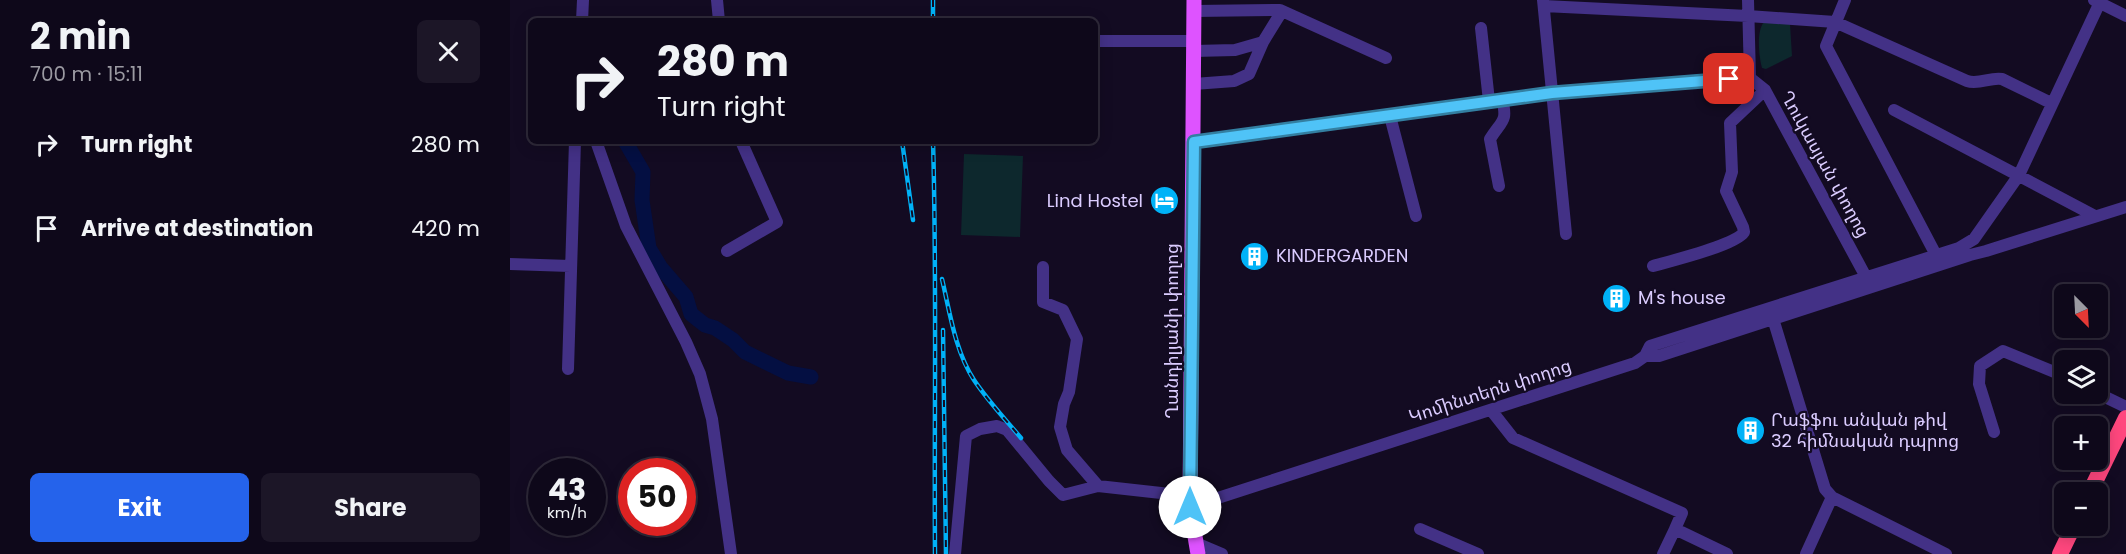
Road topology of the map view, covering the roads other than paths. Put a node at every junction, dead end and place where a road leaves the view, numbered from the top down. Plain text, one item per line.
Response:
1 (583, 0) edge
2 (717, 0) edge
3 (1748, 0) edge
4 (1845, 0) edge
5 (2098, 1) edge
6 (1544, 3) edge
7 (1194, 5) edge
8 (1282, 11) junction
9 (1748, 16) junction
10 (2126, 16) edge
11 (582, 18) edge
12 (720, 18) edge
13 (1835, 22) junction
14 (1481, 28) dead end
15 (1098, 40) edge
16 (1263, 42) junction
17 (1194, 46) junction
18 (1386, 58) dead end
19 (1750, 78) junction
20 (1194, 84) junction
21 (1765, 90) junction
22 (1552, 93) junction
23 (1502, 99) junction
24 (1489, 101) junction
25 (2051, 103) junction
26 (1894, 110) dead end
27 (1390, 116) junction
28 (1194, 142) junction
29 (575, 144) edge
30 (597, 144) edge
31 (742, 144) edge
32 (2019, 175) junction
33 (1499, 186) dead end
34 (2126, 207) edge
35 (1416, 216) dead end
36 (2095, 216) junction
37 (1566, 234) dead end
38 (727, 251) dead end
39 (1964, 251) junction
40 (1936, 255) junction
41 (510, 264) edge
42 (570, 266) junction
43 (1653, 266) dead end
44 (1043, 267) dead end
45 (1866, 277) junction
46 (1771, 313) junction
47 (568, 369) dead end
48 (2054, 372) edge
49 (2108, 398) edge
50 (2126, 407) edge
51 (1491, 410) junction
52 (2126, 418) edge
53 (1994, 432) dead end
54 (2095, 482) edge
55 (1098, 486) junction
56 (1832, 497) junction
57 (1190, 507) junction
58 (1420, 529) dead end
59 (1675, 529) junction
60 (2069, 536) edge
61 (1197, 549) edge
62 (731, 554) edge
63 (955, 554) edge
64 (1222, 554) edge
65 (1478, 554) edge
66 (1663, 554) edge
67 (1727, 554) edge
68 (1806, 554) edge
69 (1946, 554) edge
70 (2060, 554) edge

1 - 11 street
2 - 12 street
3 - 9 street
4 - 13 street
5 - 10 street
5 - 25 street
6 - 9 street
6 - 22 street
7 - 8 street
7 - 17 main road, Ղանդիլյանի փողոց
8 - 16 street
8 - 18 street
9 - 13 street
9 - 19 street
13 - 25 street
13 - 40 street
14 - 24 street
15 - 17 street
16 - 17 street
16 - 20 street
17 - 20 main road, Ղանդիլյանի փողոց
19 - 21 street, Ղուկասյան փողոց
19 - 22 street
20 - 28 main road, Ղանդիլյանի փողոց
21 - 43 street
21 - 45 street, Ղուկասյան փողոց
22 - 23 street
22 - 37 street
23 - 24 street
23 - 33 street
24 - 27 street
25 - 32 street
26 - 32 street
27 - 28 street
27 - 35 street
28 - 57 main road, Ղանդիլյանի փողոց
29 - 42 street
30 - 62 street
31 - 38 street
32 - 36 street
32 - 39 street
34 - 36 street
36 - 39 street
39 - 40 street
39 - 46 street
40 - 45 street
41 - 42 street
42 - 47 street
44 - 55 street
45 - 46 street
46 - 51 street, Կոմինտերն փողոց
46 - 56 street
48 - 53 street
49 - 50 street
51 - 57 street, Կոմինտերն փողոց
51 - 59 street
52 - 54 highway
55 - 57 street
55 - 63 street
56 - 68 street
56 - 69 street
57 - 61 main road, Ղանդիլյանի փողոց
58 - 65 street
59 - 66 street
59 - 67 street
60 - 70 highway
61 - 64 street

